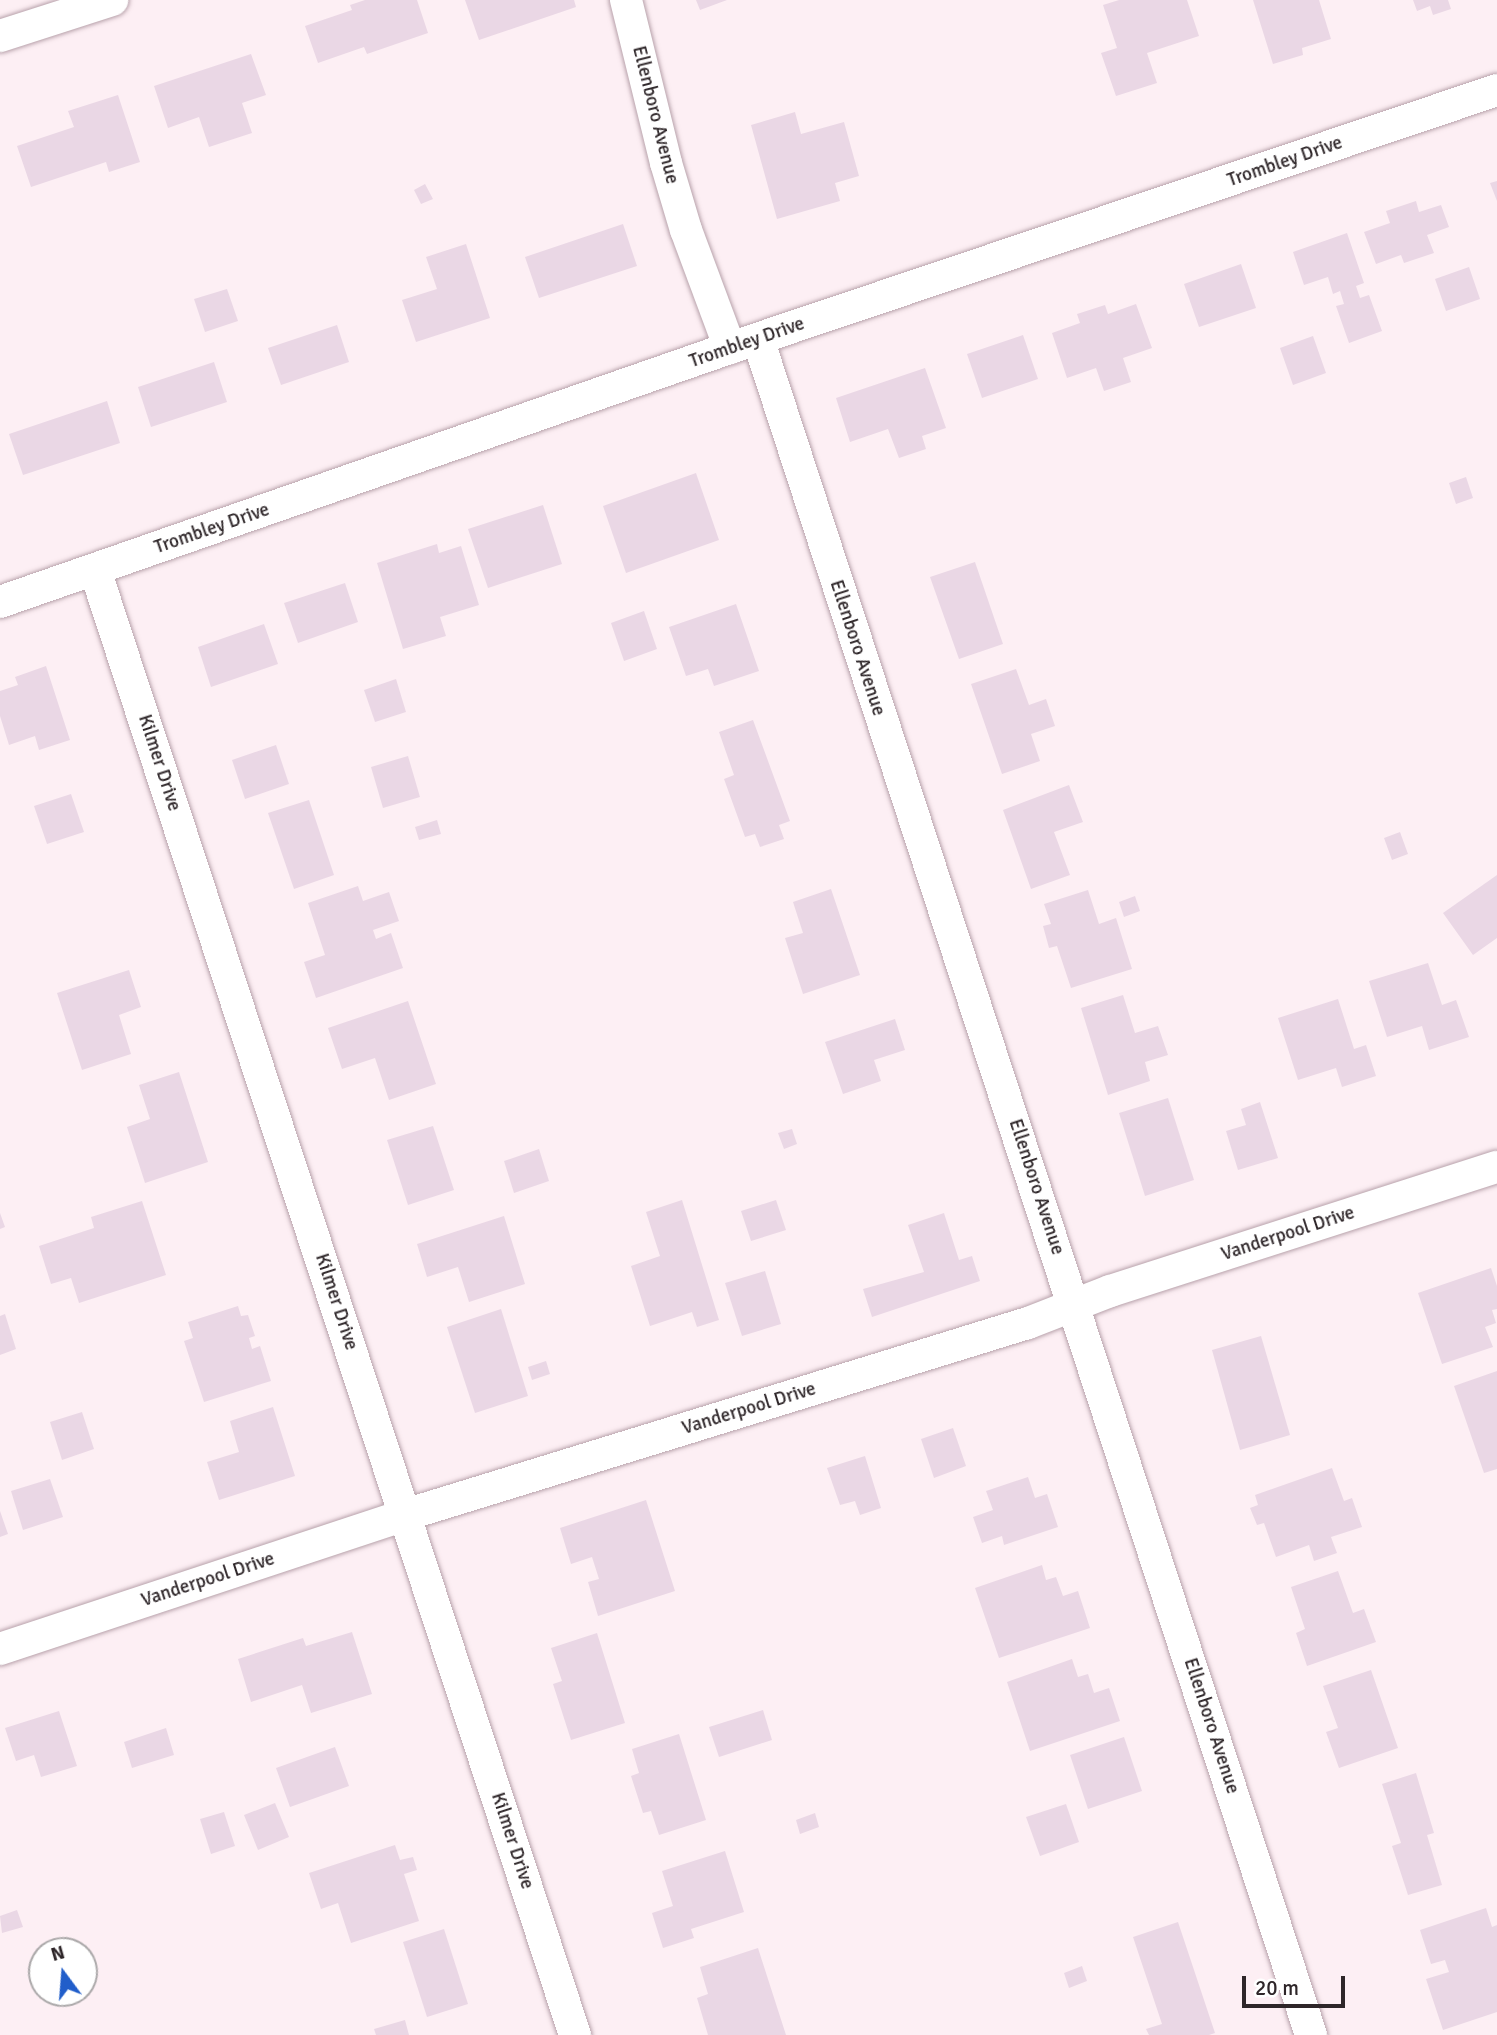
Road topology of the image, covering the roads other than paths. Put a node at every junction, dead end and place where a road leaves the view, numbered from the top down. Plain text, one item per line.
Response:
1 (112, 0) edge
2 (626, 0) edge
3 (0, 36) edge
4 (1497, 90) edge
5 (744, 343) junction
6 (95, 570) junction
7 (0, 602) edge
8 (1497, 1167) edge
9 (1074, 1305) junction
10 (405, 1515) junction
11 (0, 1649) edge
12 (575, 2035) edge
13 (1311, 2035) edge

1 - 3 street
2 - 5 street, Ellenboro Avenue
4 - 5 street, Trombley Drive
5 - 6 street, Trombley Drive
5 - 9 street, Ellenboro Avenue
6 - 7 street, Trombley Drive
6 - 10 street, Kilmer Drive
8 - 9 street, Vanderpool Drive
9 - 10 street, Vanderpool Drive
9 - 13 street, Ellenboro Avenue
10 - 11 street, Vanderpool Drive
10 - 12 street, Kilmer Drive

